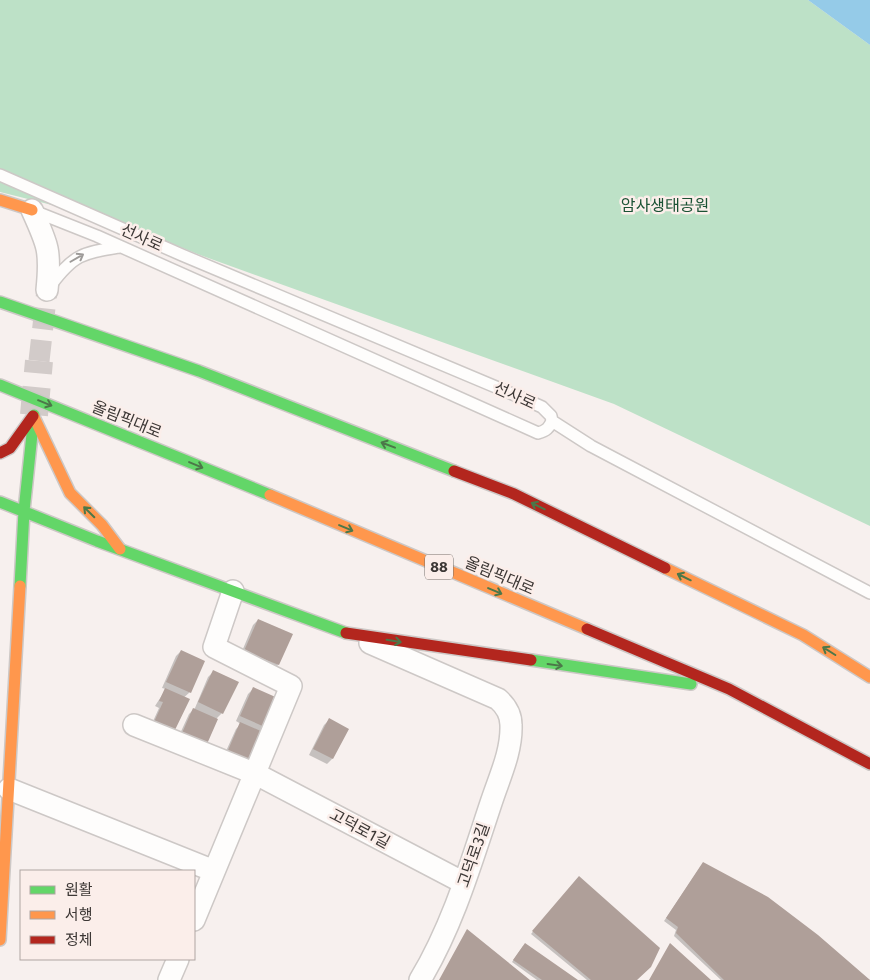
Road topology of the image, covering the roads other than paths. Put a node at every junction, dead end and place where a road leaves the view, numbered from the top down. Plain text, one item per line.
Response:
1 (0, 174) edge
2 (0, 200) edge
3 (32, 210) junction
4 (119, 247) junction
5 (47, 290) joint
6 (0, 302) edge
7 (0, 385) edge
8 (34, 415) junction
9 (552, 421) junction
10 (0, 453) edge
11 (0, 502) edge
12 (24, 511) junction
13 (120, 550) junction
14 (233, 591) junction
15 (870, 593) edge
16 (346, 633) junction
17 (870, 677) edge
18 (729, 689) junction
19 (134, 725) dead end
20 (870, 764) edge
21 (256, 774) junction
22 (9, 789) junction
23 (214, 871) junction
24 (464, 883) junction
25 (195, 918) edge
26 (0, 940) edge
27 (178, 960) edge
28 (169, 980) edge
29 (420, 980) edge

1 - 9 lane, 선사로
2 - 3 main road
3 - 4 lane, 선사로
3 - 5 street
5 -> 4 lane
4 - 9 lane, 선사로
17 -> 6 main road
7 -> 18 main road, 올림픽대로 / 88
8 - 10 main road
8 - 12 main road
13 -> 8 main road
9 - 15 lane
11 - 12 main road
12 - 13 main road
12 - 22 main road
13 - 14 main road
14 - 16 main road
14 - 21 street
16 -> 18 main road
16 - 24 street, 고덕로3길
18 - 20 main road, 올림픽대로 / 88
19 - 21 street, 고덕로1길
21 - 23 street
21 - 24 street, 고덕로1길
22 - 23 street
22 - 26 main road
23 - 25 street
24 - 29 street, 고덕로3길
27 - 28 street

